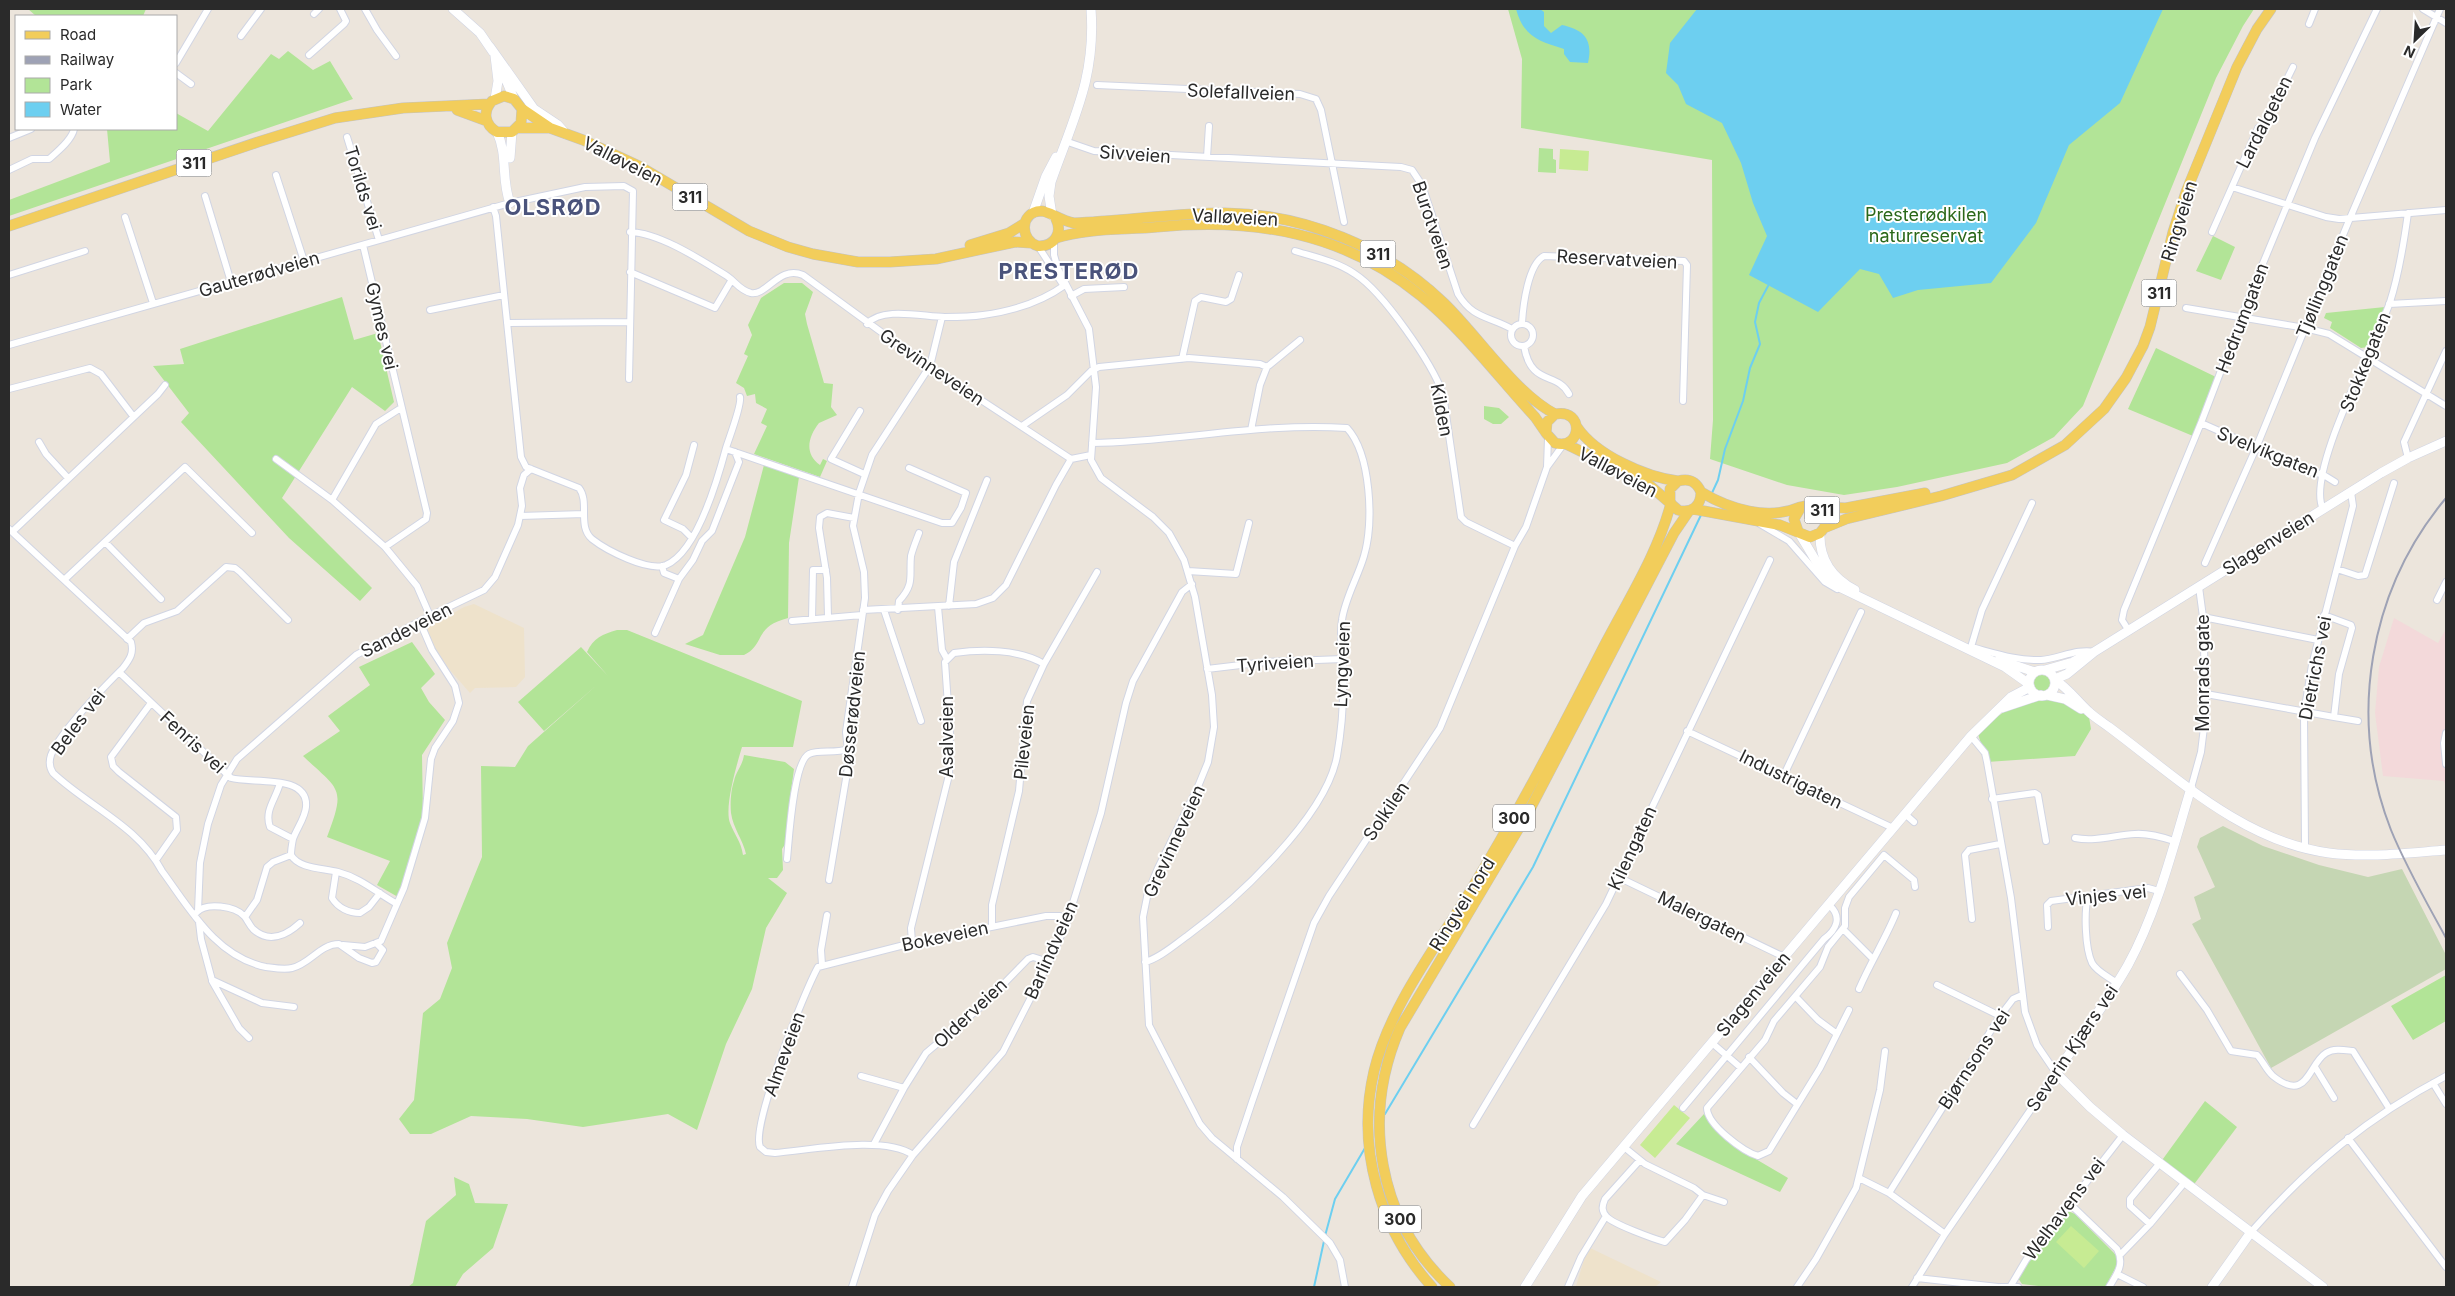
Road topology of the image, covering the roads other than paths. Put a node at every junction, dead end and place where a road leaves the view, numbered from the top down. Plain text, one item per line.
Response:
1 (208, 9) edge
2 (261, 9) edge
3 (319, 9) edge
4 (340, 9) edge
5 (365, 9) edge
6 (453, 9) edge
7 (1092, 9) edge
8 (2271, 9) edge
9 (2315, 9) edge
10 (2377, 9) edge
11 (2423, 9) edge
12 (2440, 9) edge
13 (314, 14) dead end
14 (2436, 17) junction
15 (2446, 23) edge
16 (2309, 24) dead end
17 (241, 36) dead end
18 (490, 47) junction
19 (309, 55) dead end
20 (396, 56) dead end
21 (495, 56) junction
22 (178, 60) edge
23 (2292, 67) dead end
24 (178, 74) edge
25 (191, 84) dead end
26 (1097, 85) dead end
27 (514, 99) junction
28 (492, 102) junction
29 (442, 107) junction
30 (522, 109) junction
31 (486, 121) junction
32 (1209, 126) dead end
33 (550, 128) junction
34 (29, 130) edge
35 (73, 130) edge
36 (515, 130) junction
37 (497, 132) junction
38 (566, 134) junction
39 (347, 137) dead end
40 (9, 138) edge
41 (1064, 144) junction
42 (1208, 157) junction
43 (1332, 164) junction
44 (9, 170) edge
45 (276, 175) dead end
46 (2232, 186) junction
47 (205, 196) dead end
48 (510, 203) junction
49 (2287, 205) junction
50 (493, 207) junction
51 (2446, 210) edge
52 (1033, 213) junction
53 (2408, 213) junction
54 (125, 217) dead end
55 (1054, 217) junction
56 (2350, 218) junction
57 (1344, 222) dead end
58 (1025, 223) junction
59 (9, 226) edge
60 (630, 232) junction
61 (2212, 232) dead end
62 (379, 240) junction
63 (1055, 240) junction
64 (363, 244) junction
65 (1034, 245) junction
66 (85, 251) dead end
67 (1294, 251) dead end
68 (920, 260) junction
69 (304, 261) junction
70 (630, 272) junction
71 (9, 275) edge
72 (1239, 275) dead end
73 (731, 281) junction
74 (231, 282) junction
75 (1065, 285) junction
76 (1124, 287) dead end
77 (504, 295) junction
78 (1071, 296) junction
79 (2446, 301) edge
80 (153, 303) junction
81 (2390, 304) junction
82 (2186, 308) dead end
83 (430, 310) dead end
84 (942, 317) junction
85 (2242, 317) junction
86 (630, 322) junction
87 (507, 323) junction
88 (1522, 323) junction
89 (867, 324) junction
90 (2305, 328) junction
91 (1512, 329) junction
92 (1300, 340) dead end
93 (9, 345) edge
94 (1524, 346) junction
95 (2446, 351) edge
96 (2367, 358) junction
97 (1182, 359) junction
98 (930, 366) junction
99 (1267, 367) junction
100 (1095, 368) junction
101 (629, 379) dead end
102 (165, 385) dead end
103 (9, 389) edge
104 (1569, 394) dead end
105 (2426, 394) junction
106 (740, 397) dead end
107 (1683, 401) dead end
108 (2446, 406) edge
109 (401, 408) junction
110 (860, 410) dead end
111 (1555, 414) junction
112 (133, 416) junction
113 (2201, 423) junction
114 (1022, 426) junction
115 (1577, 427) junction
116 (1251, 430) junction
117 (1547, 435) junction
118 (2446, 441) edge
119 (39, 442) dead end
120 (1092, 443) junction
121 (1564, 444) junction
122 (694, 445) dead end
123 (2256, 448) junction
124 (726, 450) junction
125 (735, 452) junction
126 (1090, 455) junction
127 (2408, 458) junction
128 (276, 459) dead end
129 (1071, 459) junction
130 (1547, 467) junction
131 (909, 468) dead end
132 (531, 469) junction
133 (864, 474) junction
134 (2322, 474) junction
135 (68, 478) junction
136 (987, 480) dead end
137 (1678, 481) junction
138 (2335, 482) dead end
139 (2394, 482) dead end
140 (1951, 492) junction
141 (2351, 492) junction
142 (858, 493) junction
143 (1707, 496) junction
144 (332, 500) junction
145 (1670, 502) junction
146 (2032, 503) dead end
147 (1801, 507) junction
148 (1820, 507) junction
149 (2323, 509) junction
150 (1697, 510) junction
151 (584, 514) junction
152 (520, 516) junction
153 (854, 518) junction
154 (1756, 522) junction
155 (1250, 523) dead end
156 (11, 530) edge
157 (1822, 531) junction
158 (1799, 532) junction
159 (919, 533) dead end
160 (252, 534) dead end
161 (691, 537) junction
162 (104, 542) junction
163 (1515, 546) junction
164 (385, 547) junction
165 (1770, 560) dead end
166 (2205, 563) dead end
167 (662, 566) junction
168 (2336, 569) junction
169 (826, 570) junction
170 (1188, 571) junction
171 (1097, 572) dead end
172 (64, 580) junction
173 (679, 580) junction
174 (2446, 582) edge
175 (1192, 584) junction
176 (2199, 587) junction
177 (1847, 593) junction
178 (161, 599) dead end
179 (2437, 600) dead end
180 (950, 606) junction
181 (938, 607) junction
182 (884, 610) junction
183 (898, 610) junction
184 (1861, 612) dead end
185 (863, 613) junction
186 (2324, 615) junction
187 (430, 616) junction
188 (828, 617) junction
189 (2203, 617) junction
190 (812, 619) junction
191 (288, 620) dead end
192 (420, 622) junction
193 (792, 622) dead end
194 (2129, 631) junction
195 (655, 633) dead end
196 (127, 638) junction
197 (2318, 640) junction
198 (1971, 647) junction
199 (2094, 652) junction
200 (947, 659) junction
201 (1343, 659) junction
202 (1044, 664) junction
203 (1207, 669) junction
204 (2045, 670) junction
205 (119, 672) junction
206 (2034, 672) junction
207 (2055, 680) junction
208 (2030, 686) junction
209 (2206, 694) junction
210 (2044, 695) junction
211 (151, 703) junction
212 (1995, 711) junction
213 (2304, 713) junction
214 (2090, 714) junction
215 (2334, 717) junction
216 (921, 721) dead end
217 (2358, 721) dead end
218 (1687, 731) junction
219 (2446, 733) edge
220 (1971, 736) junction
221 (848, 749) junction
222 (2446, 764) edge
223 (227, 774) junction
224 (1782, 777) junction
225 (280, 783) junction
226 (2191, 788) junction
227 (1992, 799) junction
228 (1906, 814) junction
229 (1914, 822) dead end
230 (1894, 828) junction
231 (2075, 838) dead end
232 (293, 839) junction
233 (2046, 841) dead end
234 (2174, 841) junction
235 (2000, 844) junction
236 (2304, 848) junction
237 (2446, 850) edge
238 (290, 855) junction
239 (786, 859) dead end
240 (156, 860) junction
241 (336, 872) junction
242 (1618, 877) junction
243 (830, 880) dead end
244 (1915, 887) dead end
245 (2159, 891) junction
246 (380, 893) junction
247 (2088, 896) junction
248 (395, 903) junction
249 (1829, 904) junction
250 (1896, 913) dead end
251 (827, 915) dead end
252 (198, 916) junction
253 (245, 917) junction
254 (1972, 919) dead end
255 (300, 922) dead end
256 (1067, 922) junction
257 (992, 926) junction
258 (2048, 927) dead end
259 (1843, 929) junction
260 (1832, 938) junction
261 (912, 943) junction
262 (342, 944) junction
263 (376, 944) junction
264 (1786, 956) junction
265 (1872, 958) junction
266 (1049, 962) junction
267 (1145, 962) junction
268 (822, 965) junction
269 (2180, 974) dead end
270 (212, 980) junction
271 (2117, 983) junction
272 (1937, 985) dead end
273 (1859, 989) dead end
274 (2022, 995) junction
275 (1796, 997) junction
276 (294, 1007) dead end
277 (1849, 1010) dead end
278 (2000, 1016) junction
279 (1838, 1034) junction
280 (249, 1038) dead end
281 (1712, 1043) junction
282 (1886, 1051) dead end
283 (1726, 1056) junction
284 (1749, 1057) junction
285 (1740, 1067) junction
286 (2315, 1067) junction
287 (2056, 1073) junction
288 (861, 1076) dead end
289 (2446, 1076) edge
290 (2433, 1083) junction
291 (904, 1088) junction
292 (2334, 1098) dead end
293 (1797, 1104) junction
294 (2446, 1104) edge
295 (1683, 1108) dead end
296 (2389, 1108) junction
297 (1473, 1125) dead end
298 (2124, 1135) junction
299 (2348, 1138) junction
300 (874, 1144) junction
301 (1624, 1147) junction
302 (913, 1155) junction
303 (1237, 1159) junction
304 (1640, 1160) junction
305 (2160, 1163) junction
306 (1859, 1178) junction
307 (2185, 1182) junction
308 (1889, 1193) junction
309 (1703, 1195) junction
310 (1724, 1202) dead end
311 (2069, 1204) junction
312 (1606, 1216) junction
313 (2150, 1224) junction
314 (2252, 1232) junction
315 (1945, 1234) junction
316 (2120, 1255) junction
317 (2446, 1267) edge
318 (2117, 1274) junction
319 (1917, 1278) junction
320 (852, 1287) edge
321 (1345, 1287) edge
322 (1432, 1287) edge
323 (1450, 1287) edge
324 (1525, 1287) edge
325 (1568, 1287) edge
326 (1797, 1287) edge
327 (1912, 1287) edge
328 (2000, 1287) edge
329 (2010, 1287) edge
330 (2018, 1287) edge
331 (2109, 1287) edge
332 (2143, 1287) edge
333 (2212, 1287) edge
334 (2323, 1287) edge

1 - 22 street
2 - 17 street
3 - 13 street
4 - 19 street
5 - 20 street
6 - 18 main road
7 - 41 main road
8 - 140 main road, Ringveien / 311
9 - 16 street
10 - 49 street, Hedrumgaten
11 - 14 street
12 - 14 street, Tjøllinggaten
14 - 15 street
14 - 56 street, Tjøllinggaten
18 - 21 main road
18 - 38 main road
21 - 27 main road
21 - 28 main road
23 - 46 street, Lardalgeten
24 - 25 street
26 - 43 street, Solefallveien
27 - 28 main road, 311
27 - 30 main road, 311
28 - 29 main road, 311
28 - 31 main road
29 - 31 main road, 311
29 - 59 main road, 311
30 - 33 main road, Valløveien / 311
30 - 36 main road
31 - 37 main road, 311
32 - 42 street
33 - 36 main road, Valløveien / 311
33 - 38 main road, Valløveien / 311
34 - 40 street
35 - 44 street
36 - 37 main road, 311
36 - 48 main road
37 - 48 main road
38 - 68 main road, Valløveien / 311
39 - 62 street, Torilds vei
41 - 42 street, Sivveien
41 - 52 main road
41 - 55 main road
42 - 43 street, Sivveien
43 - 57 street, Solefallveien
43 - 91 street, Burotveien
45 - 69 street
46 - 49 street
46 - 61 street, Lardalgeten
47 - 74 street
48 - 50 street, Gauterødveien
48 - 60 street, Gauterødveien
49 - 56 street
49 - 85 street, Hedrumgaten
50 - 62 street, Gauterødveien
50 - 77 street
51 - 53 street
52 - 55 main road, 311
52 - 58 main road, 311
53 - 56 street
53 - 81 street, Stokkegaten
54 - 80 street
55 - 63 main road
55 - 111 main road, Valløveien / 311
56 - 90 street, Tjøllinggaten
58 - 65 main road
58 - 68 main road, Valløveien / 311
60 - 70 street, Gauterødveien
60 - 73 street
62 - 64 street, Gauterødveien
63 - 65 main road, 311
63 - 75 street
63 - 117 main road, Valløveien / 311
64 - 69 street, Gauterødveien
64 - 109 street, Gymes vei
65 - 68 main road, Valløveien / 311
65 - 75 street
66 - 71 street
67 - 163 street, Kilden
69 - 74 street, Gauterødveien
70 - 73 street
70 - 86 street, Gauterødveien
72 - 97 street
73 - 89 street, Grevinneveien
74 - 80 street, Gauterødveien
75 - 78 street
75 - 84 street
76 - 78 street
77 - 83 street
77 - 87 street
78 - 100 street
79 - 81 street
80 - 93 street, Gauterødveien
81 - 96 street, Stokkegaten
82 - 85 street
84 - 89 street
84 - 98 street, Døsserødveien
85 - 90 street
85 - 113 street, Hedrumgaten
86 - 87 street
86 - 101 street, Gauterødveien
87 - 132 street
88 - 91 street
88 - 94 street
88 - 107 street, Reservatveien
89 - 98 street, Grevinneveien
90 - 96 street
90 - 123 street, Tjøllinggaten
91 - 94 street
92 - 99 street
94 - 104 street
95 - 105 street
96 - 105 street
96 - 134 street, Stokkegaten
97 - 99 street
97 - 100 street
98 - 114 street, Grevinneveien
98 - 133 street, Døsserødveien
99 - 116 street
100 - 114 street
100 - 120 street
102 - 112 street
103 - 112 street
105 - 108 street
105 - 127 street
106 - 124 street
109 - 144 street
109 - 164 street, Gymes vei
110 - 133 street
111 - 115 main road, Valløveien / 311
111 - 117 main road
112 - 135 street
113 - 123 street, Svelvikgaten
113 - 194 street, Hedrumgaten
114 - 129 street, Grevinneveien
115 - 121 main road, Valløveien
115 - 137 main road, Valløveien / 311
116 - 120 street, Lyngveien
116 - 201 street, Lyngveien
117 - 121 main road, Valløveien / 311
117 - 130 street, Solkilen
118 - 127 main road, Slagenveien
119 - 135 street
120 - 126 street
121 - 130 street, Solkilen
121 - 145 main road, Valløveien / 311
122 - 161 street
123 - 134 street, Svelvikgaten
123 - 166 street, Tjøllinggaten
124 - 125 street
124 - 161 street
125 - 142 street
125 - 173 street
126 - 129 street
126 - 170 street, Grevinneveien
127 - 141 main road, Slagenveien
128 - 144 street
129 - 180 street
130 - 163 street, Solkilen
131 - 142 street
132 - 151 street
132 - 152 street, Sandeveien
133 - 142 street, Døsserødveien
134 - 138 street, Svelvikgaten
134 - 149 street, Stokkegaten
135 - 156 street
136 - 180 street
137 - 143 main road, Valløveien / 311
137 - 145 main road, Valløveien
139 - 168 street
140 - 148 main road, Ringveien / 311
140 - 157 main road, Ringveien / 311
141 - 149 main road, Slagenveien
141 - 168 street, Dietrichs vei
142 - 153 street, Døsserødveien
143 - 147 main road, Valløveien / 311
143 - 150 main road
144 - 164 street
145 - 150 main road, Valløveien / 311
145 - 322 main road, Ringvei nord / 300
146 - 198 street
147 - 148 main road, Ringveien / 311
147 - 158 main road, 311
148 - 157 main road, 311
149 - 176 main road, Slagenveien
150 - 154 main road, Valløveien
150 - 323 main road, Ringvei nord / 300
151 - 152 street
151 - 167 street
152 - 187 street, Sandeveien
153 - 169 street
153 - 185 street, Døsserødveien
154 - 158 main road, Ringveien
154 - 177 street
155 - 170 street
156 - 172 street
157 - 158 main road, Ringveien / 311
157 - 198 main road
158 - 177 main road
159 - 183 street
160 - 162 street
161 - 167 street
162 - 172 street
162 - 178 street
163 - 303 street, Solkilen
164 - 187 street
165 - 218 street, Kilengaten
167 - 173 street
168 - 186 street, Dietrichs vei
169 - 188 street
169 - 190 street
170 - 175 street, Grevinneveien
171 - 202 street, Pileveien
172 - 196 street
173 - 195 street
174 - 179 street
175 - 203 street, Grevinneveien
175 - 256 street, Barlindveien
176 - 189 street, Monrads gate
176 - 194 main road, Slagenveien
177 - 208 main road
180 - 181 street
181 - 183 street
181 - 200 street, Asalveien
182 - 183 street
182 - 185 street
182 - 216 street
184 - 224 street
185 - 188 street
185 - 221 street, Døsserødveien
186 - 197 street, Dietrichs vei
186 - 215 street
187 - 192 street, Sandeveien
188 - 190 street
189 - 197 street
189 - 209 street, Monrads gate
190 - 193 street
191 - 196 street
192 - 223 street, Sandeveien
192 - 248 street
194 - 199 main road, Slagenveien
196 - 205 street, Beles vei
197 - 213 street, Dietrichs vei
198 - 199 street
198 - 206 main road
199 - 204 main road, Slagenveien
199 - 207 main road, Slagenveien
200 - 202 street
200 - 261 street, Asalveien
201 - 203 street, Tyriveien
201 - 267 street, Lyngveien
202 - 257 street, Pileveien
203 - 267 street, Grevinneveien
204 - 206 main road
204 - 207 main road
205 - 211 street, Fenris vei
205 - 240 street, Beles vei
206 - 208 main road
207 - 210 main road
207 - 214 main road
208 - 210 main road
208 - 212 main road, Slagenveien
209 - 213 street
209 - 226 street, Monrads gate
210 - 212 main road, Slagenveien
210 - 214 main road
211 - 223 street, Fenris vei
211 - 240 street
212 - 220 main road, Slagenveien
213 - 215 street
213 - 236 street, Dietrichs vei
214 - 226 main road
215 - 217 street
218 - 224 street, Industrigaten
218 - 242 street, Kilengaten
219 - 222 street
220 - 227 street, Bjørnsons vei
220 - 228 main road, Slagenveien
221 - 239 street
221 - 243 street, Døsserødveien
223 - 225 street, Fenris vei
223 - 252 street, Sandeveien
224 - 230 street, Industrigaten
225 - 232 street
225 - 232 street, Fenris vei
226 - 234 main road, Severin Kjærs vei
226 - 236 main road
227 - 233 street
227 - 235 street, Bjørnsons vei
228 - 229 street
228 - 230 main road, Slagenveien
230 - 249 main road, Slagenveien
231 - 234 street
232 - 238 street, Fenris vei
234 - 245 main road, Severin Kjærs vei
235 - 254 street
235 - 274 street, Bjørnsons vei
236 - 237 main road
238 - 241 street
238 - 253 street
240 - 252 street, Beles vei
241 - 246 street
241 - 246 street
242 - 264 street, Malergaten
242 - 297 street, Kilengaten
244 - 259 street, Slagenveien
245 - 247 street, Vinjes vei
245 - 271 main road, Severin Kjærs vei
246 - 248 street
247 - 258 street, Vinjes vei
247 - 271 street
248 - 263 street
249 - 260 street
249 - 264 main road, Slagenveien
250 - 265 street
251 - 268 street
252 - 253 street
252 - 262 street, Beles vei
252 - 270 street, Sandeveien
253 - 255 street
256 - 257 street, Bokeveien
256 - 266 street, Barlindveien
257 - 261 street, Bokeveien
259 - 260 street, Slagenveien
259 - 265 street
260 - 275 street, Slagenveien
260 - 283 street
261 - 268 street, Bokeveien
262 - 263 street, Beles vei
262 - 263 street
264 - 281 main road, Slagenveien
265 - 273 street
266 - 291 street, Olderveien
266 - 302 street, Barlindveien
267 - 303 street, Grevinneveien
268 - 300 street, Almeveien
269 - 286 street
270 - 276 street
270 - 280 street, Sandeveien
271 - 287 main road, Severin Kjærs vei
272 - 278 street
274 - 278 street, Bjørnsons vei
274 - 287 street
275 - 279 street, Slagenveien
275 - 284 street, Slagenveien
277 - 279 street
278 - 308 street, Bjørnsons vei
279 - 293 street
281 - 283 street
281 - 301 main road, Slagenveien
282 - 306 street
283 - 285 street
283 - 295 street
284 - 285 street, Slagenveien
284 - 293 street
285 - 293 street, Slagenveien
286 - 292 street
286 - 296 street
287 - 298 main road
287 - 315 street, Severin Kjærs vei
288 - 291 street
289 - 290 street
290 - 294 street
290 - 296 street
291 - 300 street, Olderveien
296 - 299 street
298 - 305 main road
298 - 311 street, Welhavens vei
299 - 314 street
299 - 317 street
300 - 302 street
301 - 304 street
301 - 324 main road, Slagenveien
302 - 320 street, Barlindveien
303 - 321 street, Grevinneveien
304 - 309 street
304 - 312 street
305 - 307 main road
305 - 313 street
306 - 308 street
306 - 326 street
307 - 313 street
307 - 314 main road
308 - 315 street
309 - 310 street
309 - 312 street
311 - 316 street
311 - 329 street, Welhavens vei
312 - 325 street
313 - 316 street
314 - 333 main road
314 - 334 main road
315 - 319 street, Severin Kjærs vei
316 - 318 street
318 - 331 street
318 - 332 street
319 - 327 street, Severin Kjærs vei
319 - 328 street
328 - 329 street
329 - 330 street

